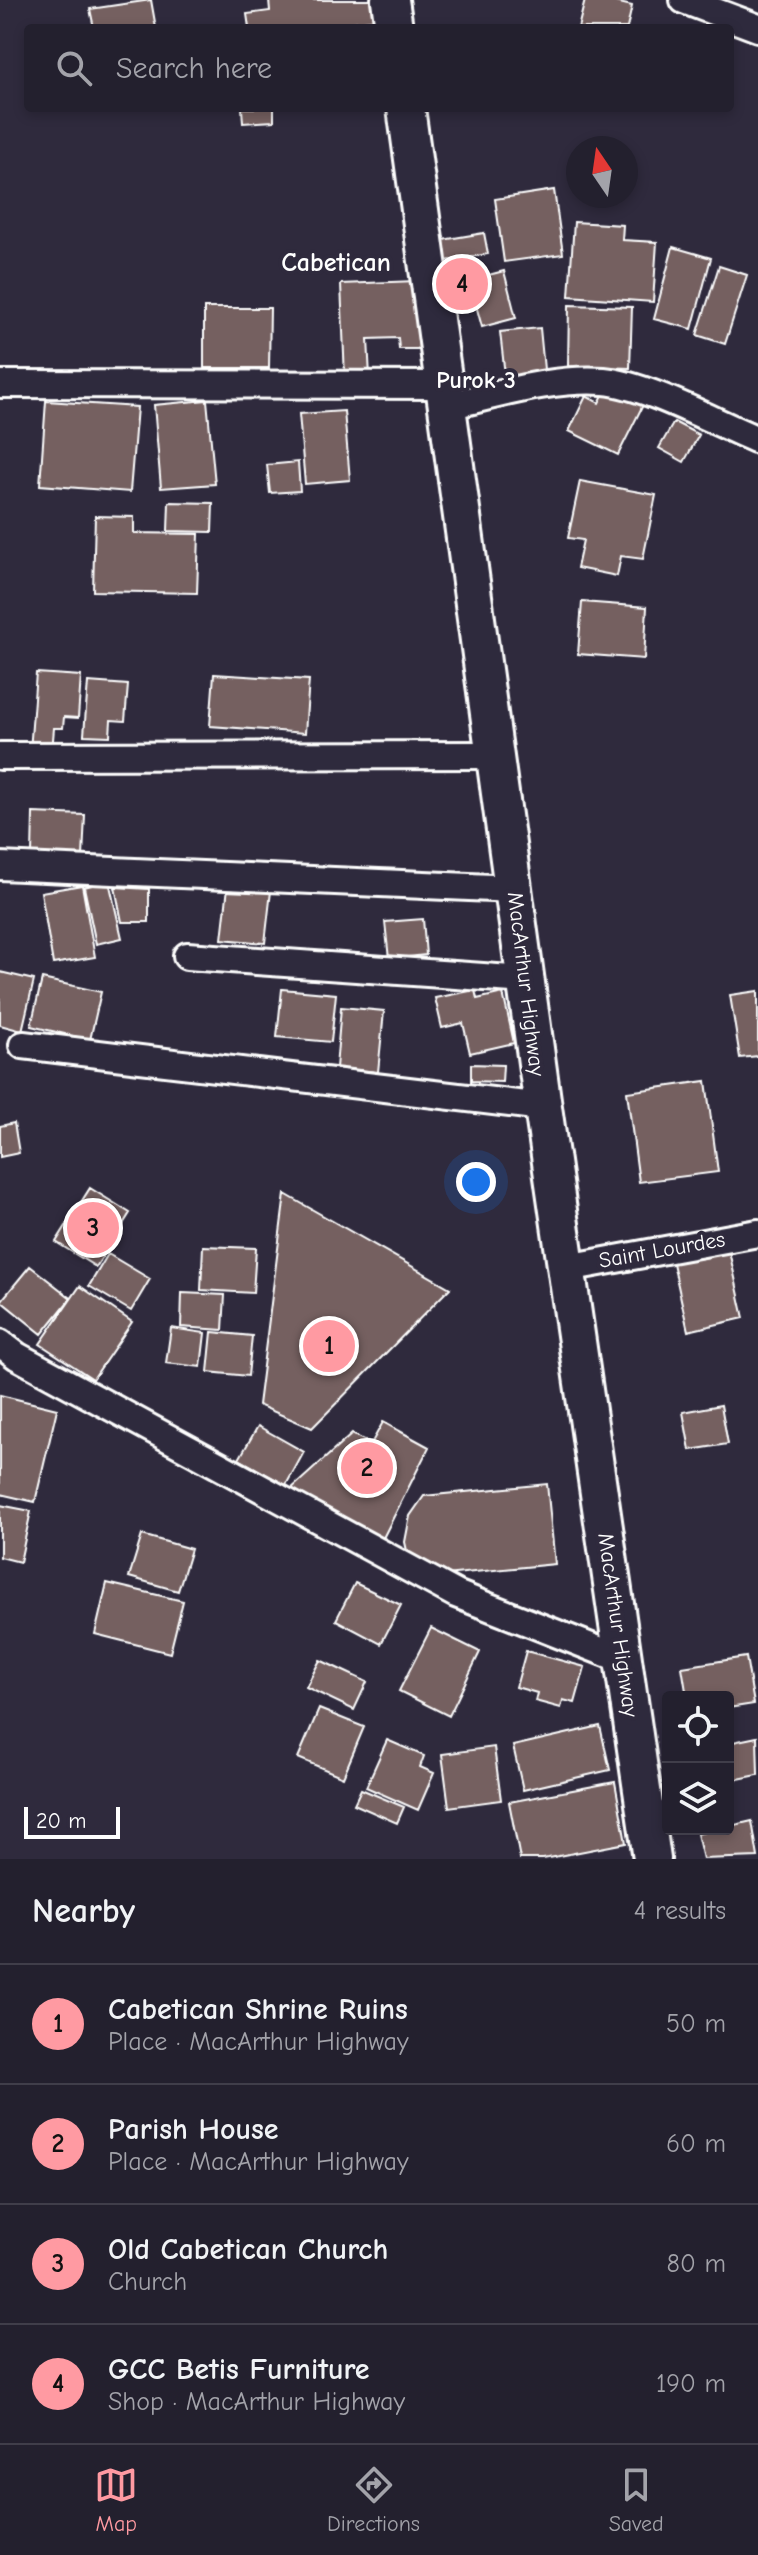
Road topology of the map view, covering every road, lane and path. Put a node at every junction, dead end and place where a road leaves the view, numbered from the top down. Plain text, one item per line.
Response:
1 (390, 0) edge
2 (684, 0) edge
3 (393, 24) edge
4 (758, 28) edge
5 (407, 112) edge
6 (0, 384) edge
7 (446, 395) junction
8 (758, 440) edge
9 (495, 755) junction
10 (0, 756) edge
11 (0, 866) edge
12 (514, 889) junction
13 (187, 956) dead end
14 (525, 980) junction
15 (23, 1045) dead end
16 (543, 1107) junction
17 (758, 1233) edge
18 (567, 1268) junction
19 (0, 1343) edge
20 (624, 1660) junction
21 (652, 1859) edge

1 - 3 main road
2 - 4 street
5 - 7 main road, MacArthur Highway
6 - 7 street
7 - 8 street
7 - 9 main road, MacArthur Highway
9 - 10 street
9 - 12 main road, MacArthur Highway
11 - 12 street
12 - 14 main road, MacArthur Highway
13 - 14 street
14 - 16 main road, MacArthur Highway
15 - 16 street
16 - 18 main road, MacArthur Highway
17 - 18 street, Saint Lourdes
18 - 20 main road, MacArthur Highway
19 - 20 street
20 - 21 main road, MacArthur Highway

